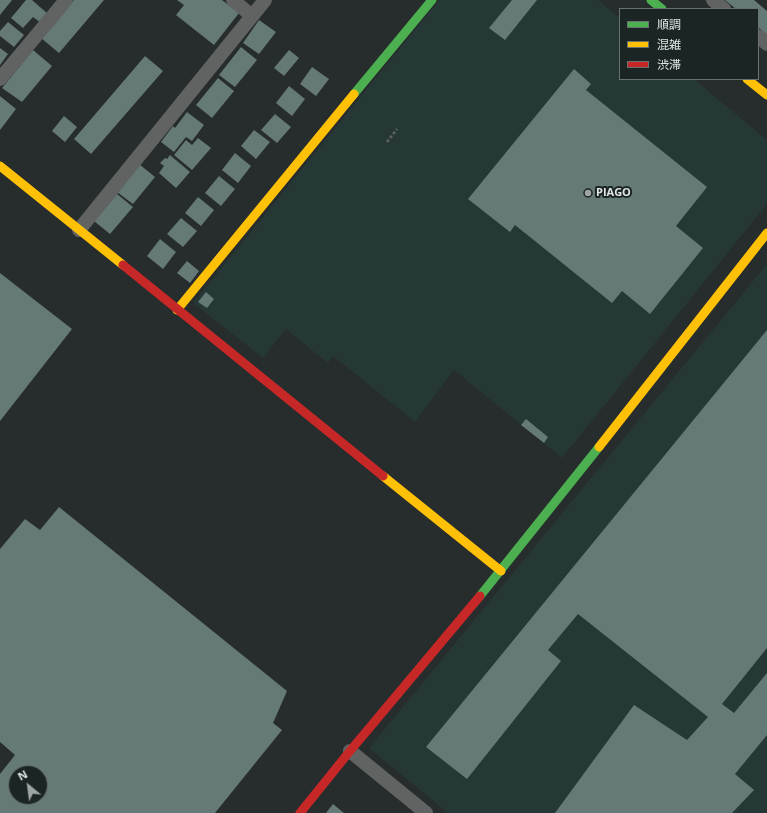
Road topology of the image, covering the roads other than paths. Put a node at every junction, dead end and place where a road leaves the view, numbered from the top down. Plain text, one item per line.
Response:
1 (66, 0) edge
2 (233, 0) edge
3 (265, 0) edge
4 (432, 0) edge
5 (650, 0) edge
6 (713, 0) edge
7 (661, 8) edge
8 (723, 8) edge
9 (252, 16) junction
10 (759, 37) edge
11 (767, 44) edge
12 (0, 79) edge
13 (748, 80) edge
14 (767, 95) edge
15 (0, 166) edge
16 (79, 230) junction
17 (767, 233) edge
18 (178, 310) junction
19 (501, 571) junction
20 (350, 751) junction
21 (300, 813) edge
22 (426, 813) edge

1 - 12 street
2 - 9 street
3 - 9 street
4 - 18 street
5 - 7 street
6 - 8 street
9 - 16 street
10 - 11 street
13 - 14 street
15 - 16 street
16 - 18 street
17 - 19 street
18 - 19 street
19 - 20 street
20 - 21 street
20 - 22 street

